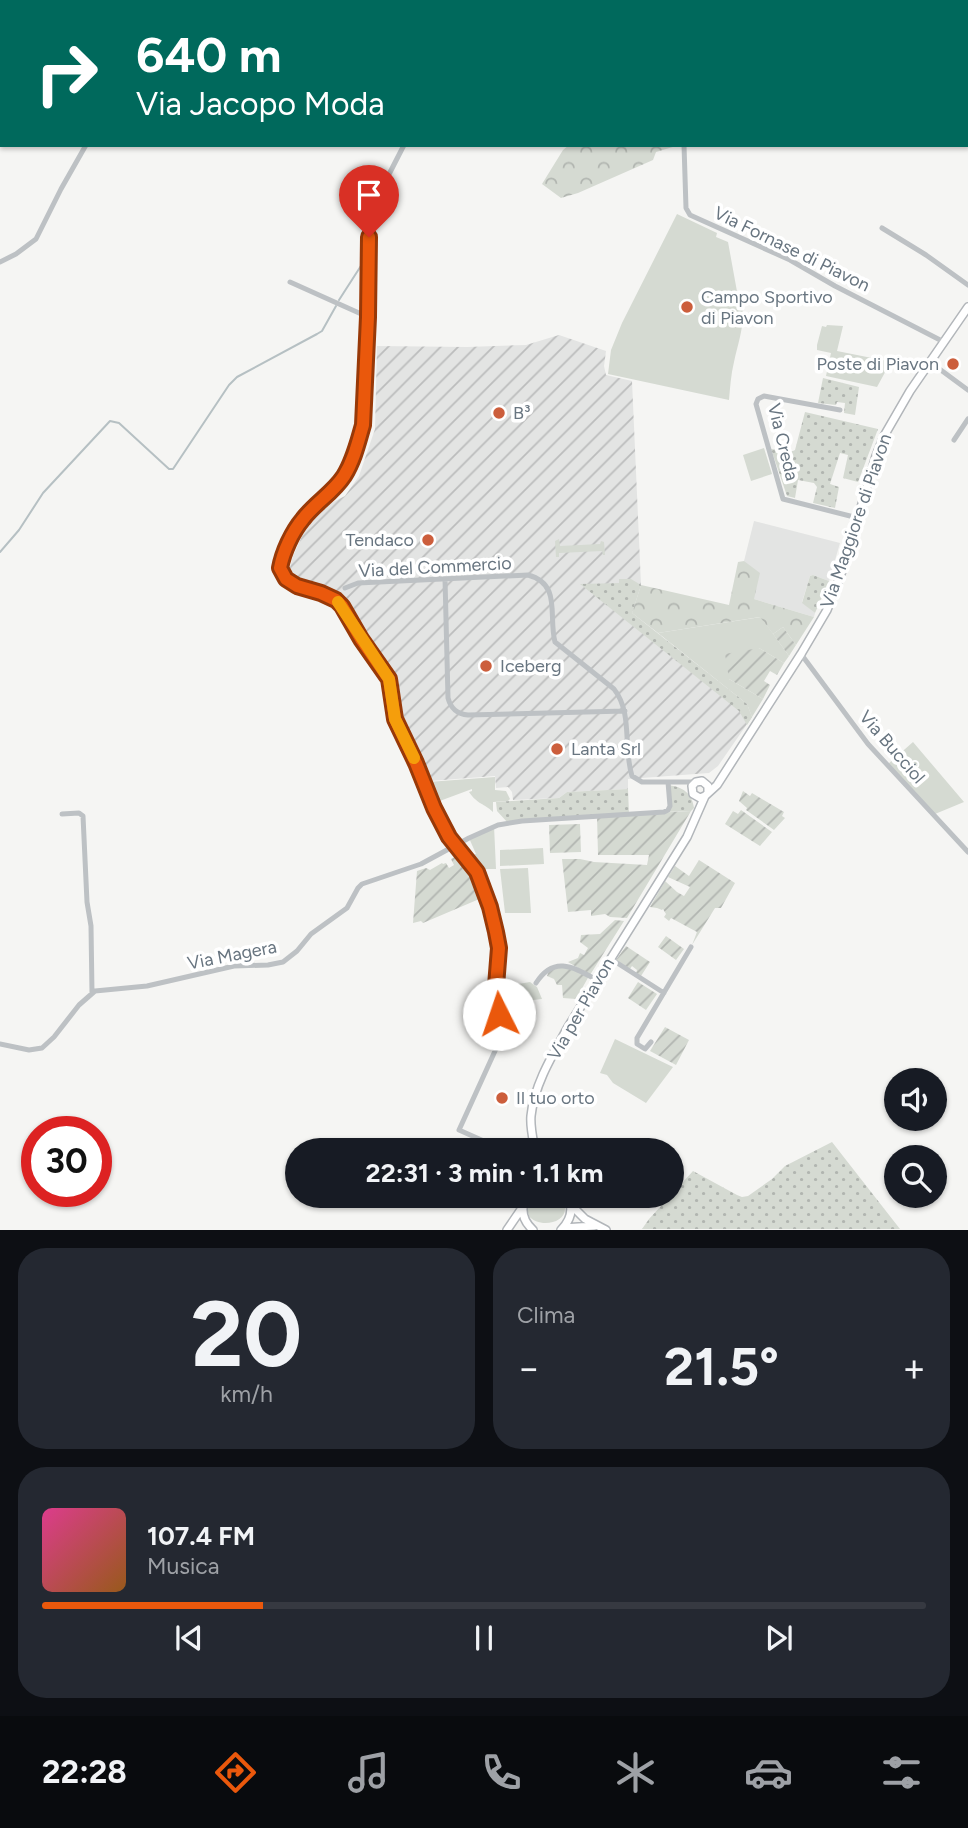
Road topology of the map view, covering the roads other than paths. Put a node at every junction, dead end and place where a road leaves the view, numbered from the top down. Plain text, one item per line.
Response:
1 (85, 147) edge
2 (403, 147) edge
3 (684, 147) edge
4 (882, 228) dead end
5 (0, 262) edge
6 (290, 282) dead end
7 (968, 285) edge
8 (968, 307) edge
9 (368, 317) junction
10 (944, 342) junction
11 (930, 362) junction
12 (968, 390) edge
13 (840, 410) dead end
14 (968, 419) edge
15 (954, 440) dead end
16 (858, 517) junction
17 (445, 579) junction
18 (345, 587) dead end
19 (801, 654) junction
20 (625, 711) junction
21 (724, 772) junction
22 (668, 782) junction
23 (700, 782) junction
24 (677, 783) junction
25 (701, 794) junction
26 (62, 814) dead end
27 (455, 845) junction
28 (968, 852) edge
29 (691, 947) dead end
30 (611, 958) junction
31 (597, 980) junction
32 (536, 984) dead end
33 (92, 993) junction
34 (664, 993) junction
35 (651, 1042) dead end
36 (0, 1044) edge
37 (477, 1138) edge
38 (533, 1138) edge
39 (523, 1208) joint
40 (571, 1208) edge
41 (574, 1208) edge
42 (596, 1226) junction
43 (562, 1229) edge
44 (507, 1230) edge
45 (533, 1230) edge
46 (606, 1230) edge

1 - 5 street
2 - 9 street
3 - 10 street, Via Fornase di Piavon
4 - 7 street
6 - 9 street
8 - 10 main road, Via Maggiore di Piavon
9 - 27 street
10 - 11 main road, Via Maggiore di Piavon
11 - 12 street
11 - 16 main road, Via Maggiore di Piavon
13 - 16 street, Via Creda
14 - 15 street
16 - 19 main road, Via Maggiore di Piavon
17 - 18 street, Via del Commercio
17 - 20 street, Via del Commercio
17 - 20 street
19 - 21 main road, Via Maggiore di Piavon
19 - 28 street, Via Bucciol
20 - 22 street, Via del Commercio
21 - 23 main road
21 - 25 main road, Via Maggiore di Piavon
22 - 24 street, Via del Commercio
22 - 27 street, Via Magera
23 - 24 street, Via del Commercio
23 - 25 main road
23 - 25 main road
24 - 25 street, Via del Commercio
25 - 30 main road, Via per Piavon
26 - 33 street
27 - 33 street, Via Magera
27 - 37 street
29 - 34 street
30 - 31 main road, Via per Piavon
30 - 34 street
31 - 32 street
31 - 38 main road, Via per Piavon
33 - 36 street
34 - 35 street
39 - 44 main road
39 - 45 main road
40 - 43 main road
41 - 42 main road
42 - 43 main road
42 - 46 main road

